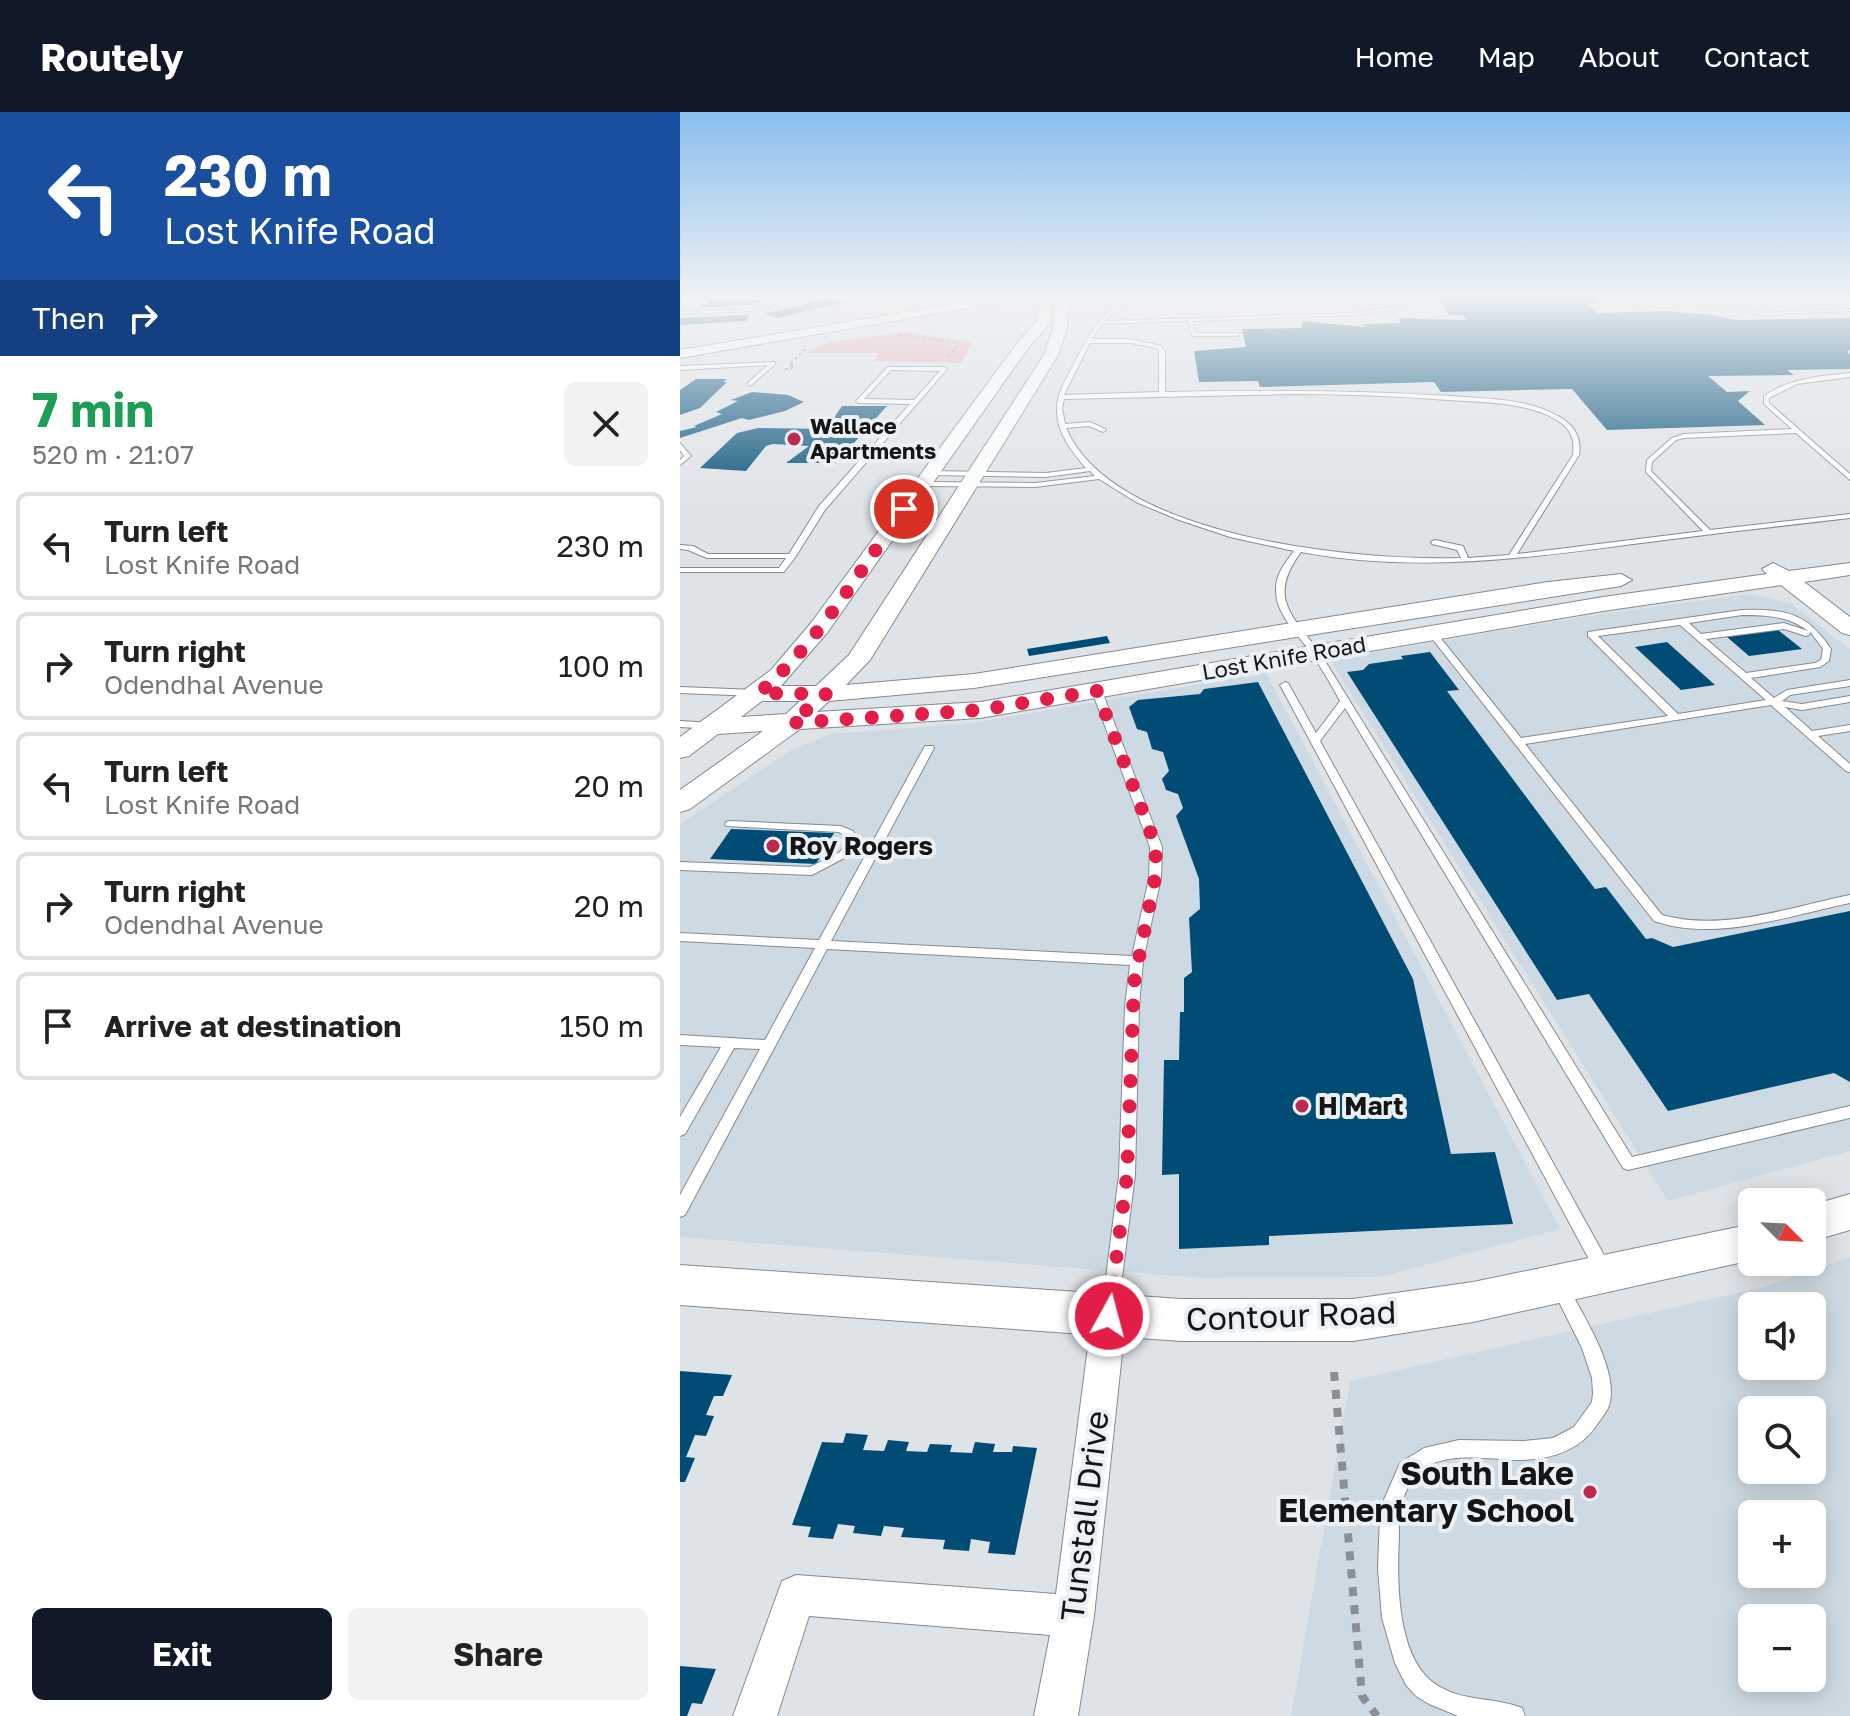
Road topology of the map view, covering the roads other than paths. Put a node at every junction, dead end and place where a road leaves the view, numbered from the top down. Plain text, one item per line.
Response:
1 (764, 371) edge
2 (887, 371) edge
3 (942, 371) edge
4 (1004, 371) edge
5 (1041, 371) edge
6 (1074, 371) edge
7 (1162, 371) edge
8 (1850, 375) edge
9 (750, 384) dead end
10 (1162, 394) junction
11 (1060, 397) junction
12 (916, 402) junction
13 (1063, 426) junction
14 (1103, 430) dead end
15 (1795, 431) junction
16 (691, 436) dead end
17 (681, 444) edge
18 (680, 463) edge
19 (1092, 469) junction
20 (1101, 477) junction
21 (1850, 478) edge
22 (926, 479) junction
23 (973, 480) junction
24 (1850, 516) edge
25 (1708, 532) junction
26 (1435, 542) dead end
27 (680, 547) edge
28 (1299, 550) junction
29 (1850, 551) edge
30 (792, 556) junction
31 (1511, 558) junction
32 (1465, 559) junction
33 (1764, 562) junction
34 (1850, 569) edge
35 (680, 570) edge
36 (1783, 577) junction
37 (1682, 622) junction
38 (1298, 628) junction
39 (1850, 628) edge
40 (1431, 632) junction
41 (1700, 637) junction
42 (1316, 653) junction
43 (1820, 664) junction
44 (1743, 676) junction
45 (1850, 683) edge
46 (1285, 685) dead end
47 (680, 690) edge
48 (1097, 691) junction
49 (759, 693) junction
50 (826, 694) junction
51 (1850, 699) edge
52 (1345, 701) junction
53 (1774, 702) junction
54 (1675, 717) junction
55 (791, 723) junction
56 (680, 724) edge
57 (716, 726) junction
58 (1850, 728) edge
59 (1811, 734) junction
60 (1315, 741) junction
61 (1517, 742) junction
62 (929, 748) dead end
63 (680, 750) edge
64 (1850, 769) edge
65 (680, 803) edge
66 (730, 824) dead end
67 (680, 866) edge
68 (1850, 899) edge
69 (680, 937) edge
70 (823, 944) junction
71 (1137, 961) junction
72 (680, 1040) edge
73 (730, 1043) junction
74 (769, 1045) junction
75 (1850, 1112) edge
76 (680, 1130) edge
77 (680, 1210) edge
78 (1850, 1212) edge
79 (1826, 1219) edge
80 (1738, 1245) edge
81 (1605, 1274) junction
82 (1558, 1284) junction
83 (680, 1285) edge
84 (1109, 1316) junction
85 (1074, 1616) junction
86 (755, 1716) edge
87 (1056, 1716) edge
88 (1514, 1716) edge

1 - 9 lane
2 - 12 lane
3 - 12 lane
4 - 22 street
5 - 23 street
6 - 11 lane
7 - 10 lane
8 - 15 lane
10 - 11 lane
10 - 31 lane
11 - 13 lane
12 - 30 lane
13 - 14 lane
13 - 19 lane
15 - 21 lane
15 - 25 lane
16 - 17 lane
17 - 18 lane
19 - 20 lane
19 - 23 lane
20 - 23 lane
20 - 28 lane
22 - 23 lane
22 - 23 lane
22 - 49 street
23 - 50 street
24 - 25 lane
25 - 31 lane
26 - 32 lane
27 - 30 lane
28 - 32 lane
28 - 38 lane
29 - 33 street, Lost Knife Road
30 - 35 lane
31 - 32 lane
33 - 36 street
33 - 38 street, Lost Knife Road
34 - 36 street, Lost Knife Road
36 - 39 street
36 - 40 street, Lost Knife Road
37 - 41 lane
37 - 43 lane
37 - 54 lane
38 - 42 lane
38 - 50 street, Lost Knife Road
40 - 42 street, Lost Knife Road
40 - 61 lane
41 - 43 lane
41 - 44 lane
42 - 48 street, Lost Knife Road
42 - 52 lane
43 - 44 lane
44 - 53 lane
45 - 53 lane
46 - 60 lane
47 - 49 lane
48 - 55 street, Lost Knife Road
48 - 71 lane
49 - 50 street, Lost Knife Road
49 - 57 street
50 - 55 street
51 - 53 lane
52 - 60 lane
52 - 75 lane
53 - 54 lane
53 - 59 lane
54 - 61 lane
55 - 57 street, Lost Knife Road
55 - 65 street
56 - 57 lane
57 - 63 street
58 - 59 lane
59 - 64 lane
60 - 81 lane
61 - 68 lane
62 - 70 lane
66 - 67 lane
69 - 70 lane
70 - 71 lane
70 - 74 lane
71 - 84 lane
72 - 73 lane
73 - 74 lane
73 - 76 lane
74 - 77 lane
78 - 79 street
80 - 81 street, Contour Road
81 - 82 street, Contour Road
82 - 84 street, Contour Road
82 - 88 lane
83 - 84 street, Contour Road
84 - 85 street, Tunstall Drive
85 - 86 street
85 - 87 street, Tunstall Drive

